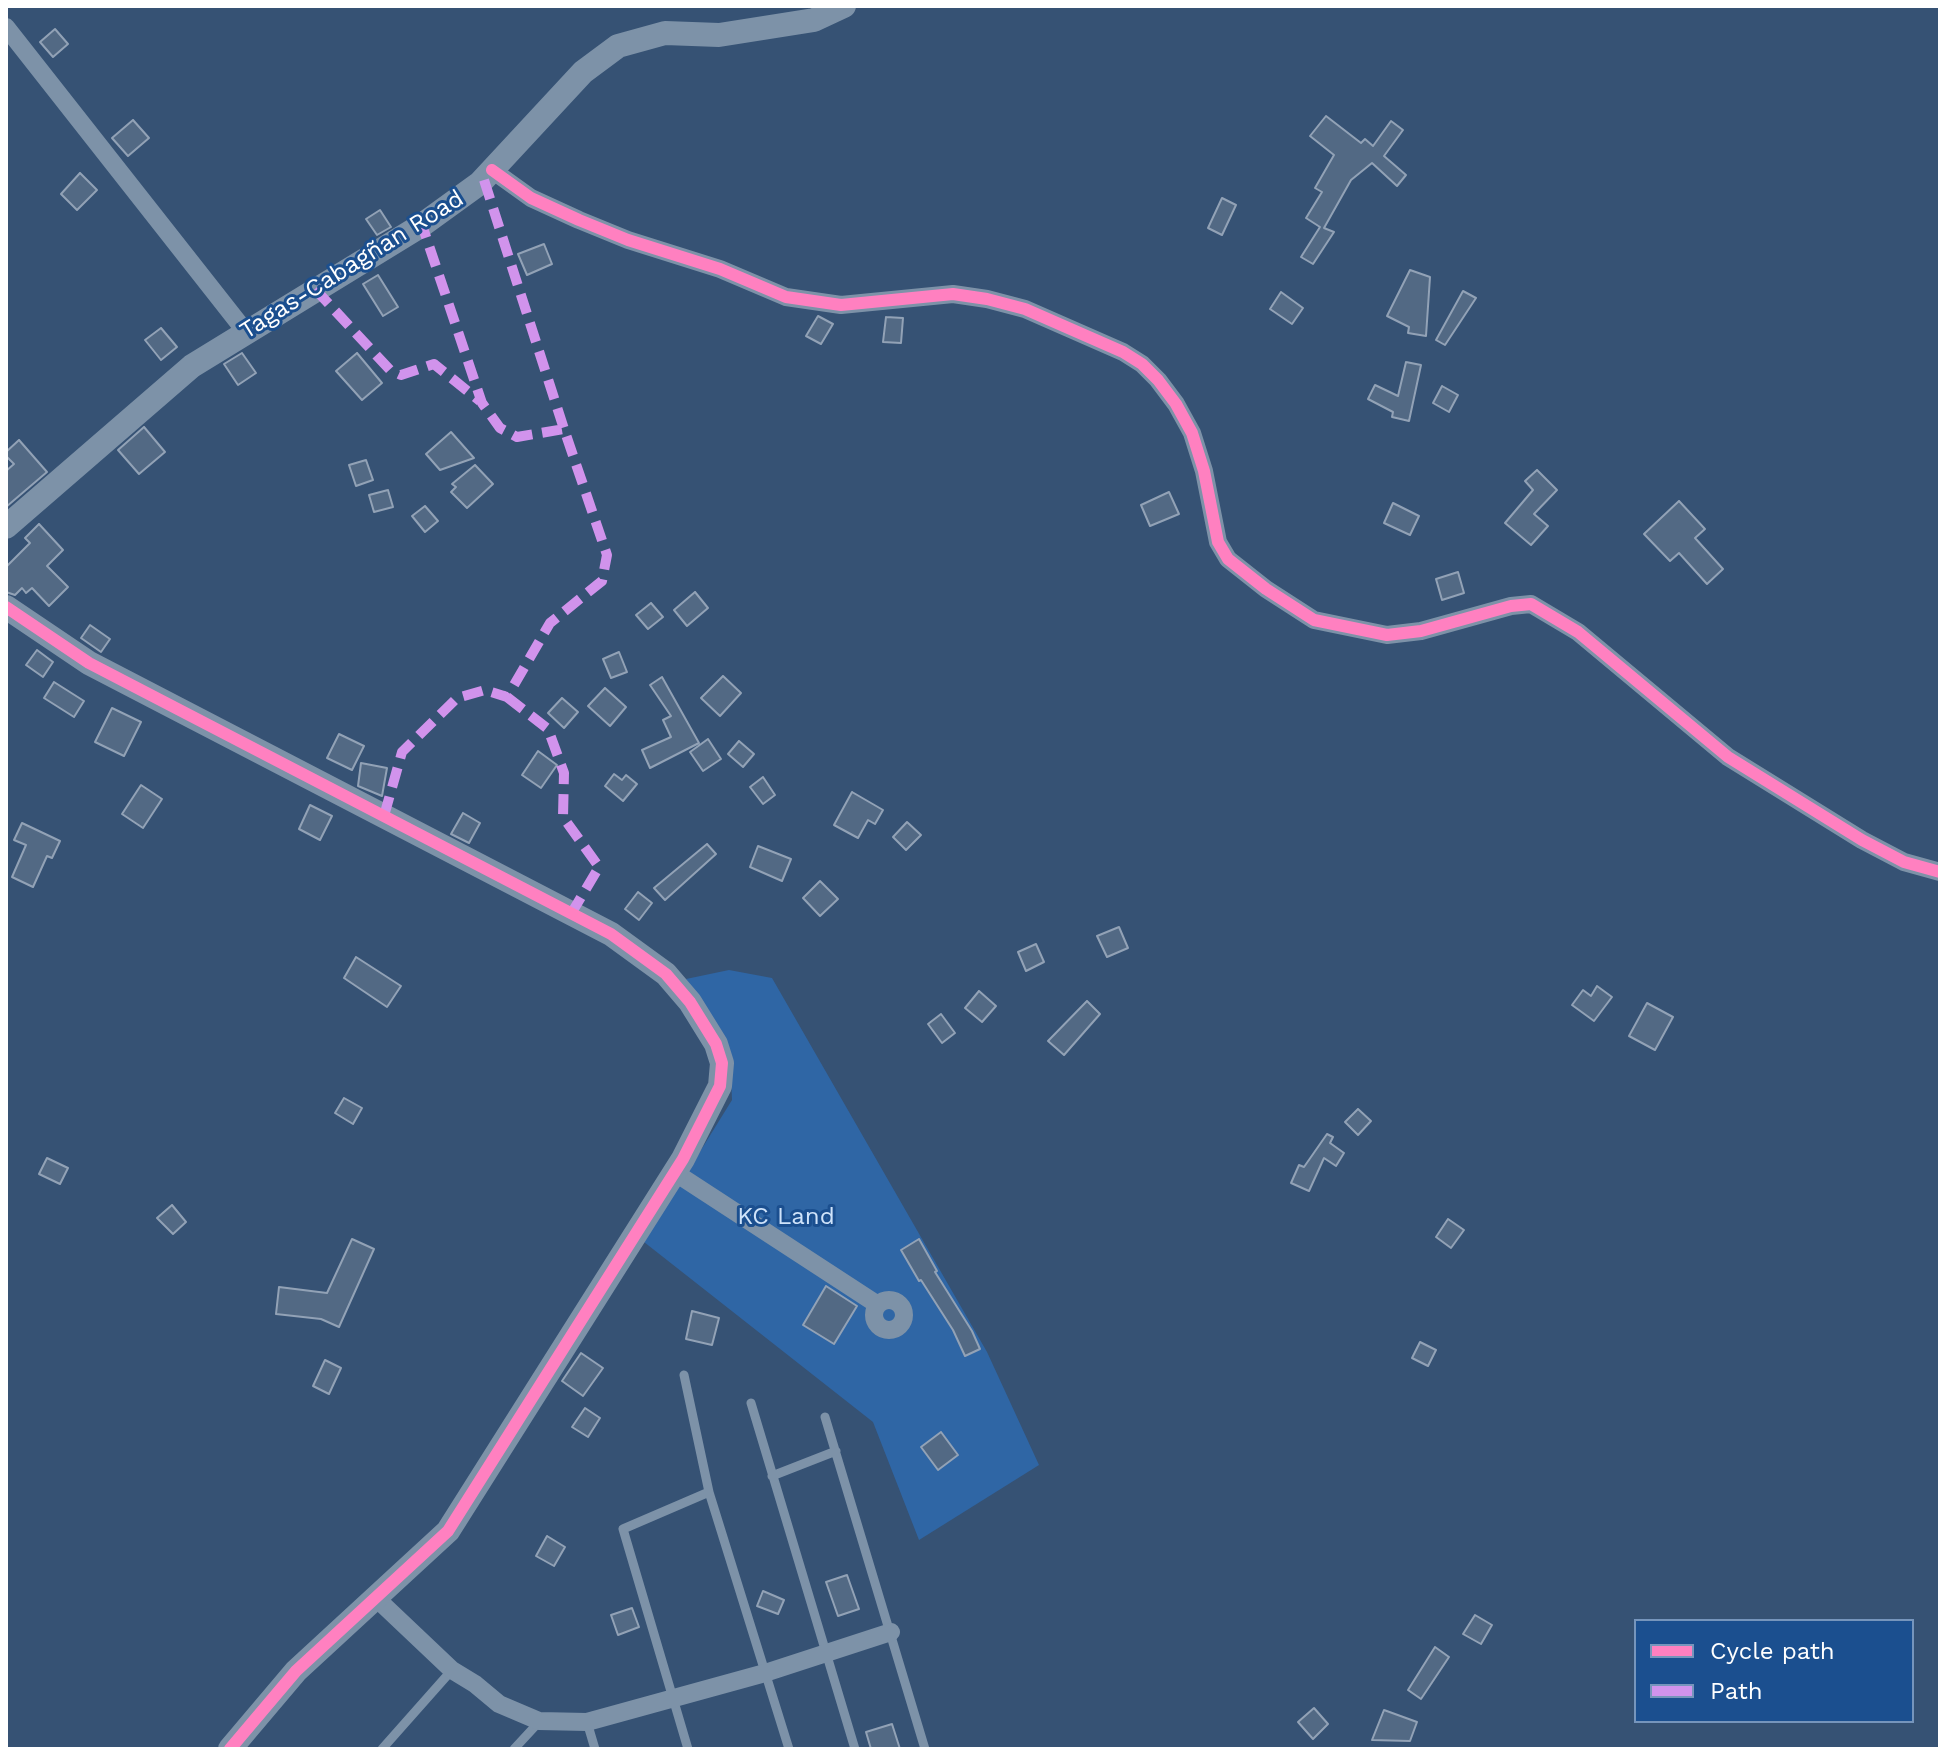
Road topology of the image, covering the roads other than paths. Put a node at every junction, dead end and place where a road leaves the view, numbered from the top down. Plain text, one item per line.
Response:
1 (844, 6) edge
2 (6, 27) edge
3 (492, 170) junction
4 (245, 331) junction
5 (6, 527) edge
6 (6, 607) edge
7 (1940, 872) edge
8 (674, 1172) junction
9 (878, 1305) dead end
10 (684, 1375) dead end
11 (751, 1403) dead end
12 (825, 1417) dead end
13 (836, 1451) junction
14 (772, 1476) junction
15 (709, 1492) junction
16 (376, 1598) junction
17 (891, 1632) junction
18 (825, 1652) junction
19 (452, 1670) junction
20 (765, 1673) junction
21 (674, 1697) junction
22 (539, 1721) junction
23 (587, 1722) junction
24 (230, 1749) edge
25 (382, 1749) edge
26 (514, 1749) edge
27 (595, 1749) edge
28 (688, 1749) edge
29 (789, 1749) edge
30 (855, 1749) edge
31 (925, 1749) edge

1 - 3 street, Tagas-Cabagñan Road
2 - 4 street
3 - 4 street, Tagas-Cabagñan Road
3 - 7 street
4 - 5 street, Tagas-Cabagñan Road
6 - 8 street
8 - 9 street
8 - 16 street
10 - 15 lane
11 - 14 lane
12 - 13 lane
13 - 14 lane
13 - 17 lane
14 - 18 lane
15 - 20 lane
15 - 21 lane
16 - 19 street
16 - 24 street
17 - 18 street
17 - 31 lane
18 - 20 street
18 - 30 lane
19 - 22 street
19 - 25 lane
20 - 21 street
20 - 29 lane
21 - 23 street
21 - 28 lane
22 - 23 street
22 - 26 lane
23 - 27 lane

